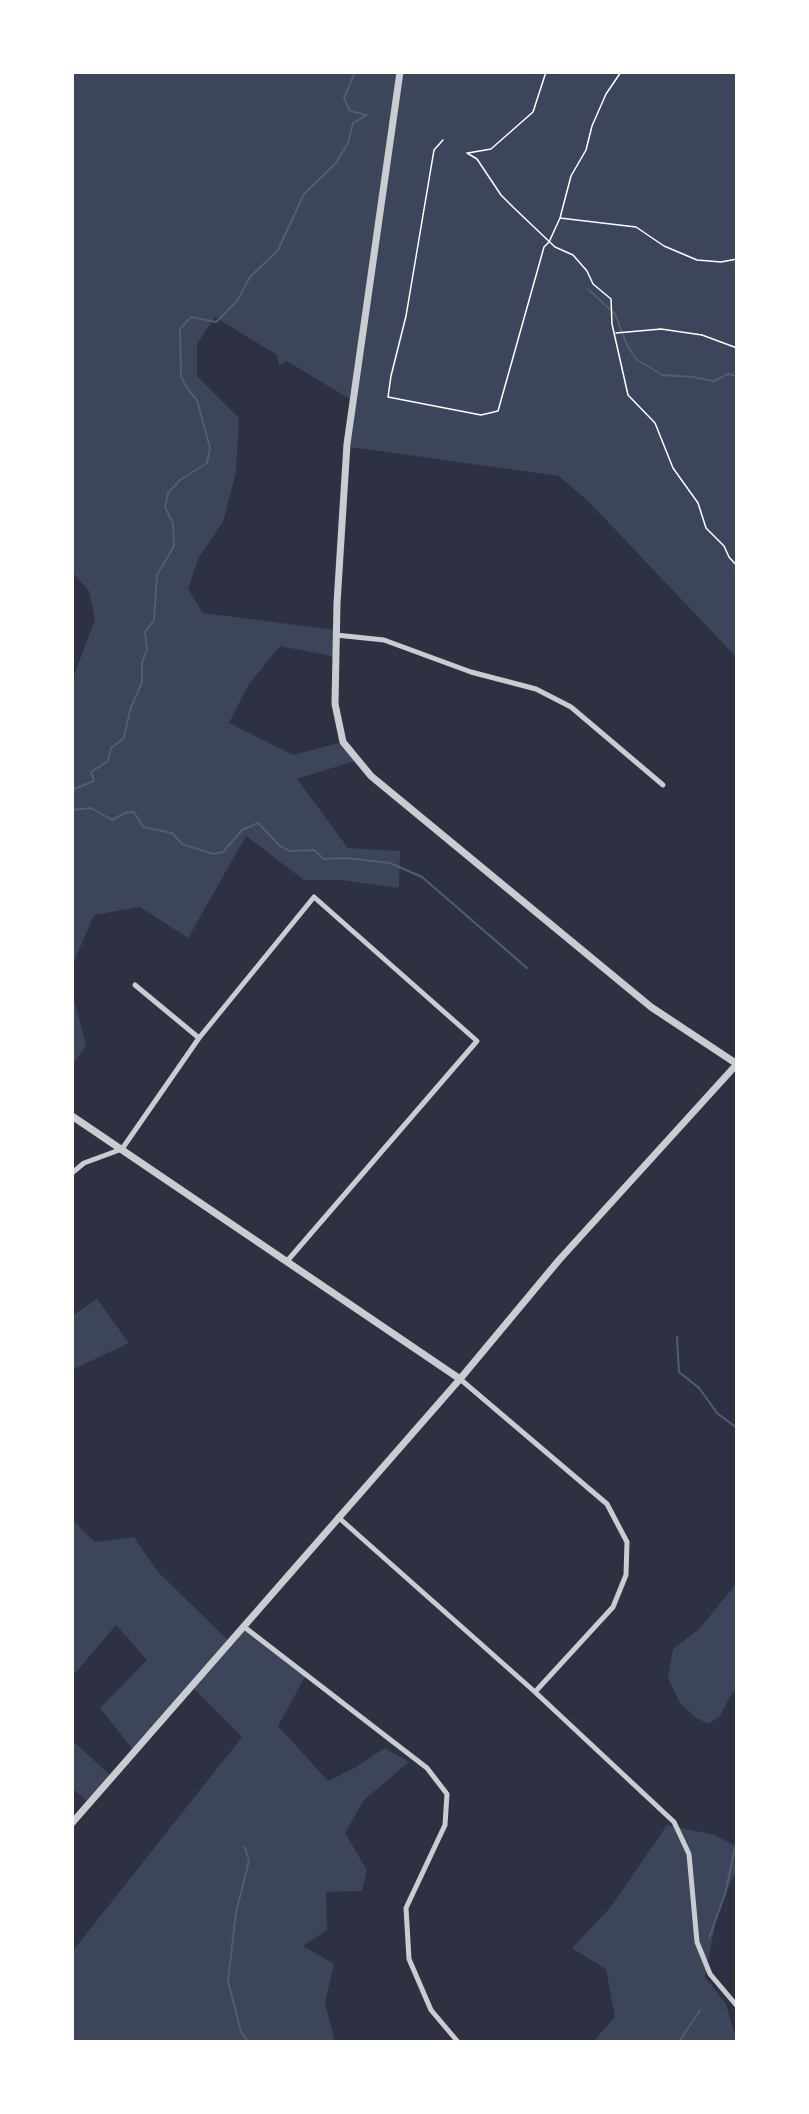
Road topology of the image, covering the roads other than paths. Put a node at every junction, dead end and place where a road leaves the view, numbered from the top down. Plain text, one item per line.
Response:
1 (400, 72) edge
2 (336, 635) junction
3 (663, 785) dead end
4 (135, 985) dead end
5 (199, 1038) junction
6 (737, 1064) edge
7 (72, 1116) edge
8 (122, 1149) junction
9 (72, 1173) edge
10 (288, 1260) junction
11 (460, 1379) junction
12 (338, 1517) junction
13 (243, 1626) junction
14 (535, 1692) junction
15 (72, 1823) edge
16 (737, 2006) edge
17 (458, 2042) edge

1 - 2 street
2 - 3 street
2 - 6 street
4 - 5 street
5 - 8 street
5 - 10 street
6 - 11 street
7 - 8 street
8 - 9 street
8 - 10 street
10 - 11 street
11 - 12 street
11 - 14 street
12 - 13 street
12 - 14 street
13 - 15 street
13 - 17 street
14 - 16 street

